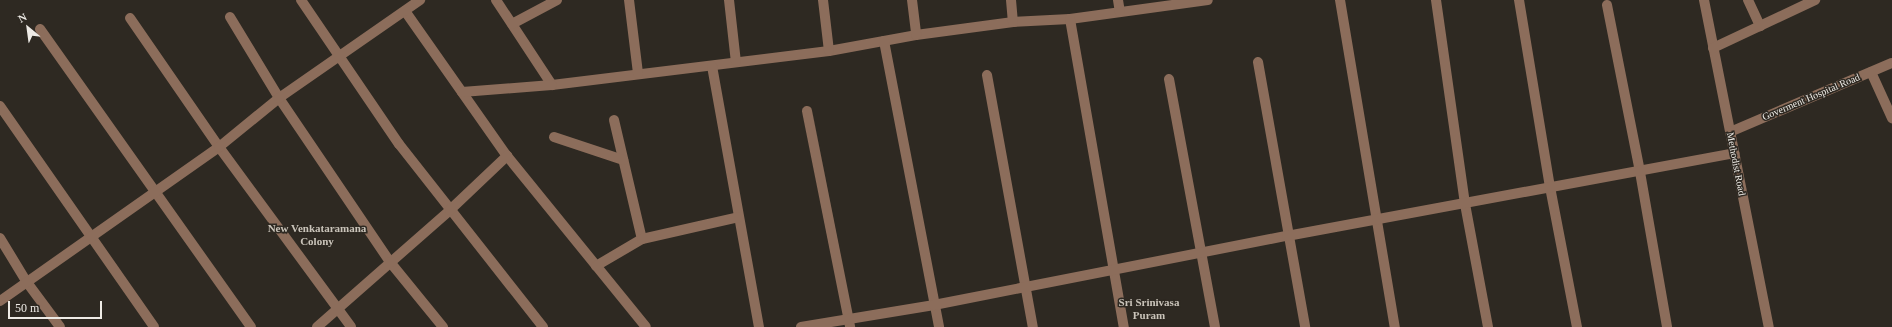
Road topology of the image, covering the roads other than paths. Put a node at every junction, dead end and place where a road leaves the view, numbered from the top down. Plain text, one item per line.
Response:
1 (301, 0) edge
2 (420, 0) edge
3 (496, 0) edge
4 (557, 0) edge
5 (629, 0) edge
6 (729, 0) edge
7 (822, 0) edge
8 (912, 0) edge
9 (1010, 0) edge
10 (1118, 0) edge
11 (1204, 0) edge
12 (1340, 0) edge
13 (1436, 0) edge
14 (1519, 0) edge
15 (1704, 0) edge
16 (1748, 0) edge
17 (1815, 0) edge
18 (1607, 5) dead end
19 (406, 11) junction
20 (1120, 12) junction
21 (130, 18) dead end
22 (230, 18) dead end
23 (1070, 19) junction
24 (1013, 22) junction
25 (512, 24) junction
26 (1760, 26) junction
27 (40, 30) dead end
28 (916, 36) junction
29 (884, 41) junction
30 (1713, 48) junction
31 (829, 51) junction
32 (339, 56) junction
33 (736, 62) junction
34 (1258, 62) dead end
35 (1892, 63) edge
36 (712, 66) junction
37 (1871, 72) junction
38 (638, 73) junction
39 (987, 75) dead end
40 (1169, 79) dead end
41 (552, 85) junction
42 (462, 92) junction
43 (279, 98) junction
44 (0, 106) edge
45 (807, 111) dead end
46 (1892, 118) edge
47 (614, 120) dead end
48 (1730, 132) junction
49 (554, 137) dead end
50 (219, 147) junction
51 (1734, 153) junction
52 (507, 156) junction
53 (623, 160) junction
54 (1640, 172) junction
55 (1550, 186) junction
56 (154, 193) junction
57 (1464, 204) junction
58 (450, 210) junction
59 (739, 217) junction
60 (1377, 220) junction
61 (1287, 236) junction
62 (0, 238) edge
63 (90, 239) junction
64 (642, 239) junction
65 (1201, 254) junction
66 (390, 262) junction
67 (596, 266) junction
68 (1114, 271) junction
69 (26, 281) junction
70 (1026, 288) junction
71 (0, 301) edge
72 (934, 305) junction
73 (338, 309) junction
74 (849, 322) edge
75 (60, 327) edge
76 (154, 327) edge
77 (251, 327) edge
78 (317, 327) edge
79 (351, 327) edge
80 (444, 327) edge
81 (543, 327) edge
82 (646, 327) edge
83 (759, 327) edge
84 (801, 327) edge
85 (939, 327) edge
86 (1033, 327) edge
87 (1124, 327) edge
88 (1215, 327) edge
89 (1305, 327) edge
90 (1395, 327) edge
91 (1488, 327) edge
92 (1577, 327) edge
93 (1668, 327) edge
94 (1769, 327) edge

1 - 32 street
2 - 19 street
3 - 25 street
4 - 25 street
5 - 38 street
6 - 33 street
7 - 31 street
8 - 28 street
9 - 24 street
10 - 20 street
11 - 20 street
12 - 60 street
13 - 57 street
14 - 55 street
15 - 30 street, Methodist Road
16 - 26 street
17 - 26 street
18 - 54 street
19 - 32 street
19 - 42 street
20 - 23 street
21 - 50 street
22 - 43 street
23 - 24 street
23 - 68 street
24 - 28 street
25 - 41 street
26 - 30 street
27 - 56 street
28 - 29 street
29 - 31 street
29 - 72 street
30 - 48 street, Methodist Road
31 - 33 street
32 - 43 street
32 - 58 street
33 - 36 street
34 - 61 street
35 - 37 street, Goverment Hospital Road
36 - 38 street
36 - 59 street
37 - 46 street
37 - 48 street, Goverment Hospital Road
38 - 41 street
39 - 70 street
40 - 65 street
41 - 42 street
42 - 52 street
43 - 50 street
43 - 66 street
44 - 63 street
45 - 74 street
47 - 53 street
48 - 51 street, Methodist Road
49 - 53 street
50 - 56 street
50 - 73 street
51 - 54 street
51 - 94 street, Methodist Road
52 - 58 street
52 - 67 street
53 - 64 street
54 - 55 street
54 - 93 street
55 - 57 street
55 - 92 street
56 - 63 street
56 - 77 street
57 - 60 street
57 - 91 street
58 - 66 street
58 - 81 street
59 - 64 street
59 - 83 street
60 - 61 street
60 - 90 street
61 - 65 street
61 - 89 street
62 - 69 street
63 - 69 street
63 - 76 street
64 - 67 street
65 - 68 street
65 - 88 street
66 - 73 street
66 - 80 street
67 - 82 street
68 - 70 street
68 - 87 street
69 - 71 street
69 - 75 street
70 - 72 street
70 - 86 street
72 - 74 street
72 - 85 street
73 - 78 street
73 - 79 street
74 - 84 street

